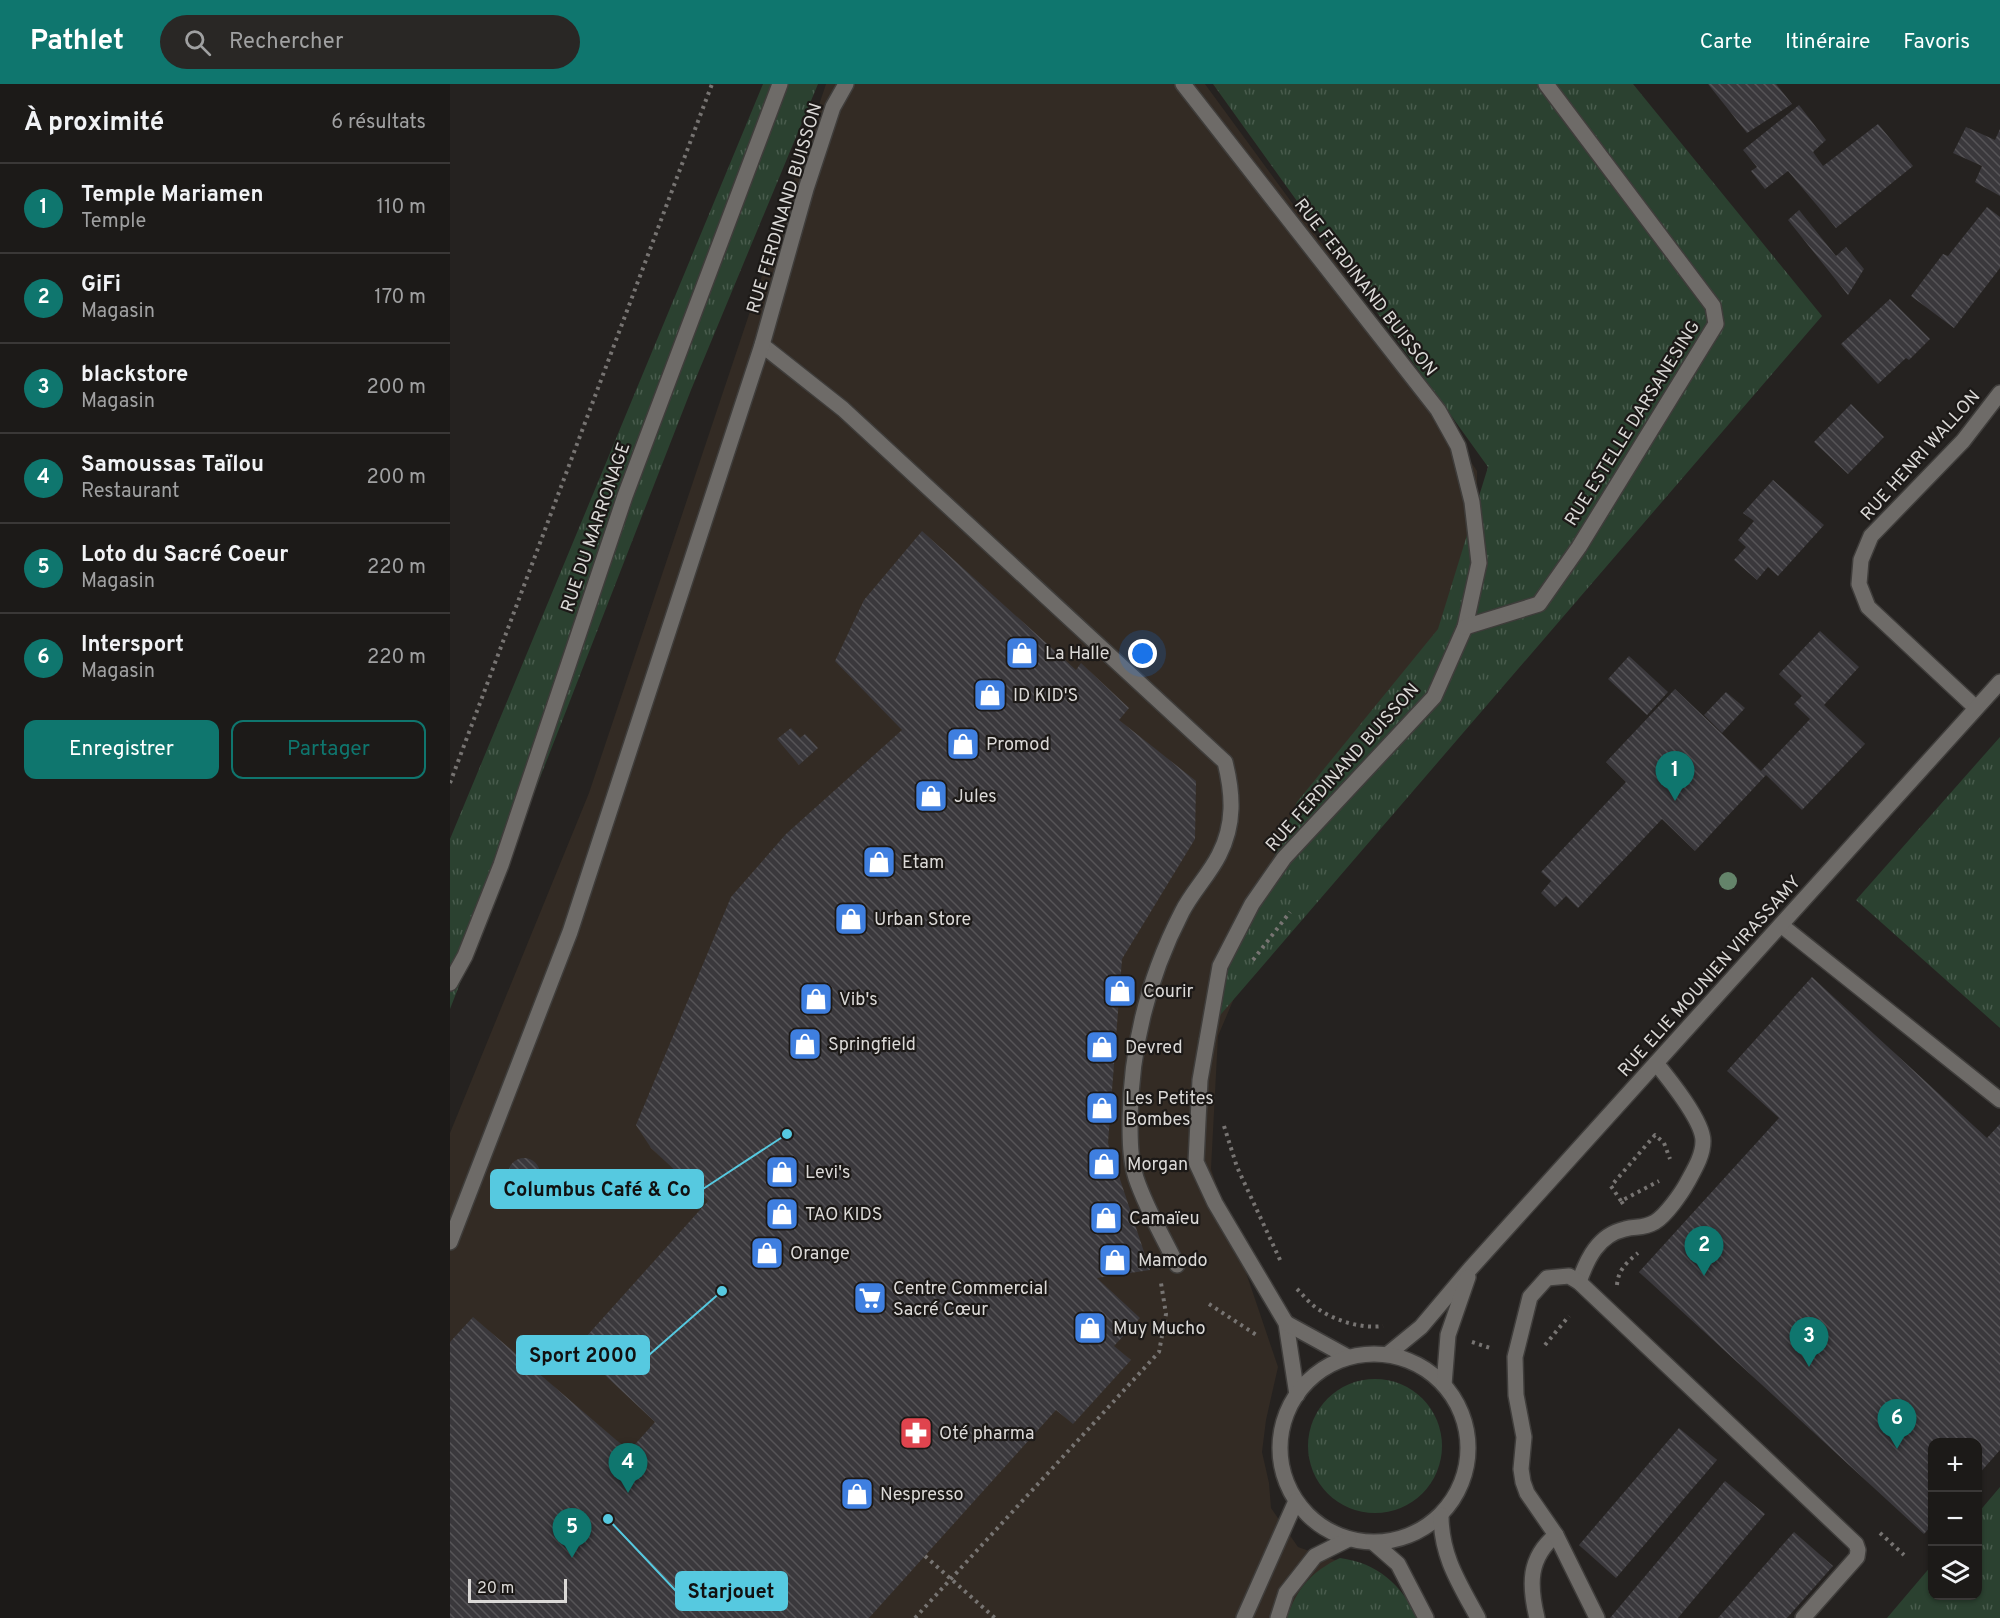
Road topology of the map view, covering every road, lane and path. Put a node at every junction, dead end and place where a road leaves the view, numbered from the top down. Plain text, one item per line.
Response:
1 (712, 84) edge
2 (780, 84) edge
3 (846, 84) edge
4 (1183, 84) edge
5 (1546, 84) edge
6 (762, 345) junction
7 (1999, 396) edge
8 (1466, 627) junction
9 (2000, 682) edge
10 (1976, 708) junction
11 (450, 783) edge
12 (1290, 912) dead end
13 (1781, 925) junction
14 (1246, 969) dead end
15 (450, 983) edge
16 (1656, 1063) junction
17 (2000, 1100) edge
18 (1223, 1123) dead end
19 (1670, 1163) dead end
20 (1664, 1175) dead end
21 (1621, 1201) junction
22 (1626, 1209) dead end
23 (450, 1242) edge
24 (1281, 1263) dead end
25 (1177, 1265) dead end
26 (1470, 1269) junction
27 (1579, 1282) junction
28 (1291, 1284) dead end
29 (1209, 1304) dead end
30 (1166, 1314) dead end
31 (1569, 1316) dead end
32 (1286, 1323) junction
33 (1389, 1323) dead end
34 (1258, 1336) dead end
35 (1470, 1342) dead end
36 (1543, 1347) dead end
37 (1502, 1352) dead end
38 (1388, 1354) junction
39 (1348, 1357) junction
40 (1444, 1385) junction
41 (1297, 1395) junction
42 (1296, 1501) junction
43 (1441, 1515) junction
44 (1556, 1535) junction
45 (1349, 1539) junction
46 (1374, 1543) junction
47 (925, 1556) dead end
48 (951, 1579) junction
49 (915, 1618) edge
50 (995, 1618) edge
51 (1244, 1618) edge
52 (1278, 1618) edge
53 (1426, 1618) edge
54 (1478, 1618) edge
55 (1537, 1618) edge
56 (1597, 1618) edge
57 (1803, 1618) edge

1 - 11 path
2 - 15 street, RUE DU MARRONAGE
3 - 6 street, RUE FERDINAND BUISSON
4 - 8 street, RUE FERDINAND BUISSON
5 - 8 street, RUE ESTELLE DARSANESING
6 - 23 street, RUE FERDINAND BUISSON
6 - 25 street
7 - 10 street, RUE HENRI WALLON
8 - 32 street, RUE FERDINAND BUISSON
9 - 10 street, RUE ELIE MOUNIEN VIRASSAMY
10 - 13 street, RUE ELIE MOUNIEN VIRASSAMY
12 - 14 path
13 - 16 street, RUE ELIE MOUNIEN VIRASSAMY
13 - 17 street
16 - 26 street, RUE ELIE MOUNIEN VIRASSAMY
16 - 27 street
18 - 24 path
19 - 21 path
20 - 21 path
21 - 22 path
26 - 38 street, RUE ELIE MOUNIEN VIRASSAMY
26 - 40 street, RUE ELIE MOUNIEN VIRASSAMY
27 - 44 street
27 - 57 street
28 - 33 path
29 - 34 path
30 - 48 path
31 - 36 path
32 - 39 street
32 - 41 street, RUE FERDINAND BUISSON
35 - 37 path
38 - 39 street
38 - 40 street
39 - 41 street
40 - 43 street
41 - 42 street
42 - 45 street
42 - 51 street
43 - 46 street
43 - 54 street
44 - 55 street
44 - 56 street
45 - 46 street
45 - 52 street
46 - 53 street
47 - 48 path
48 - 49 path
48 - 50 path

